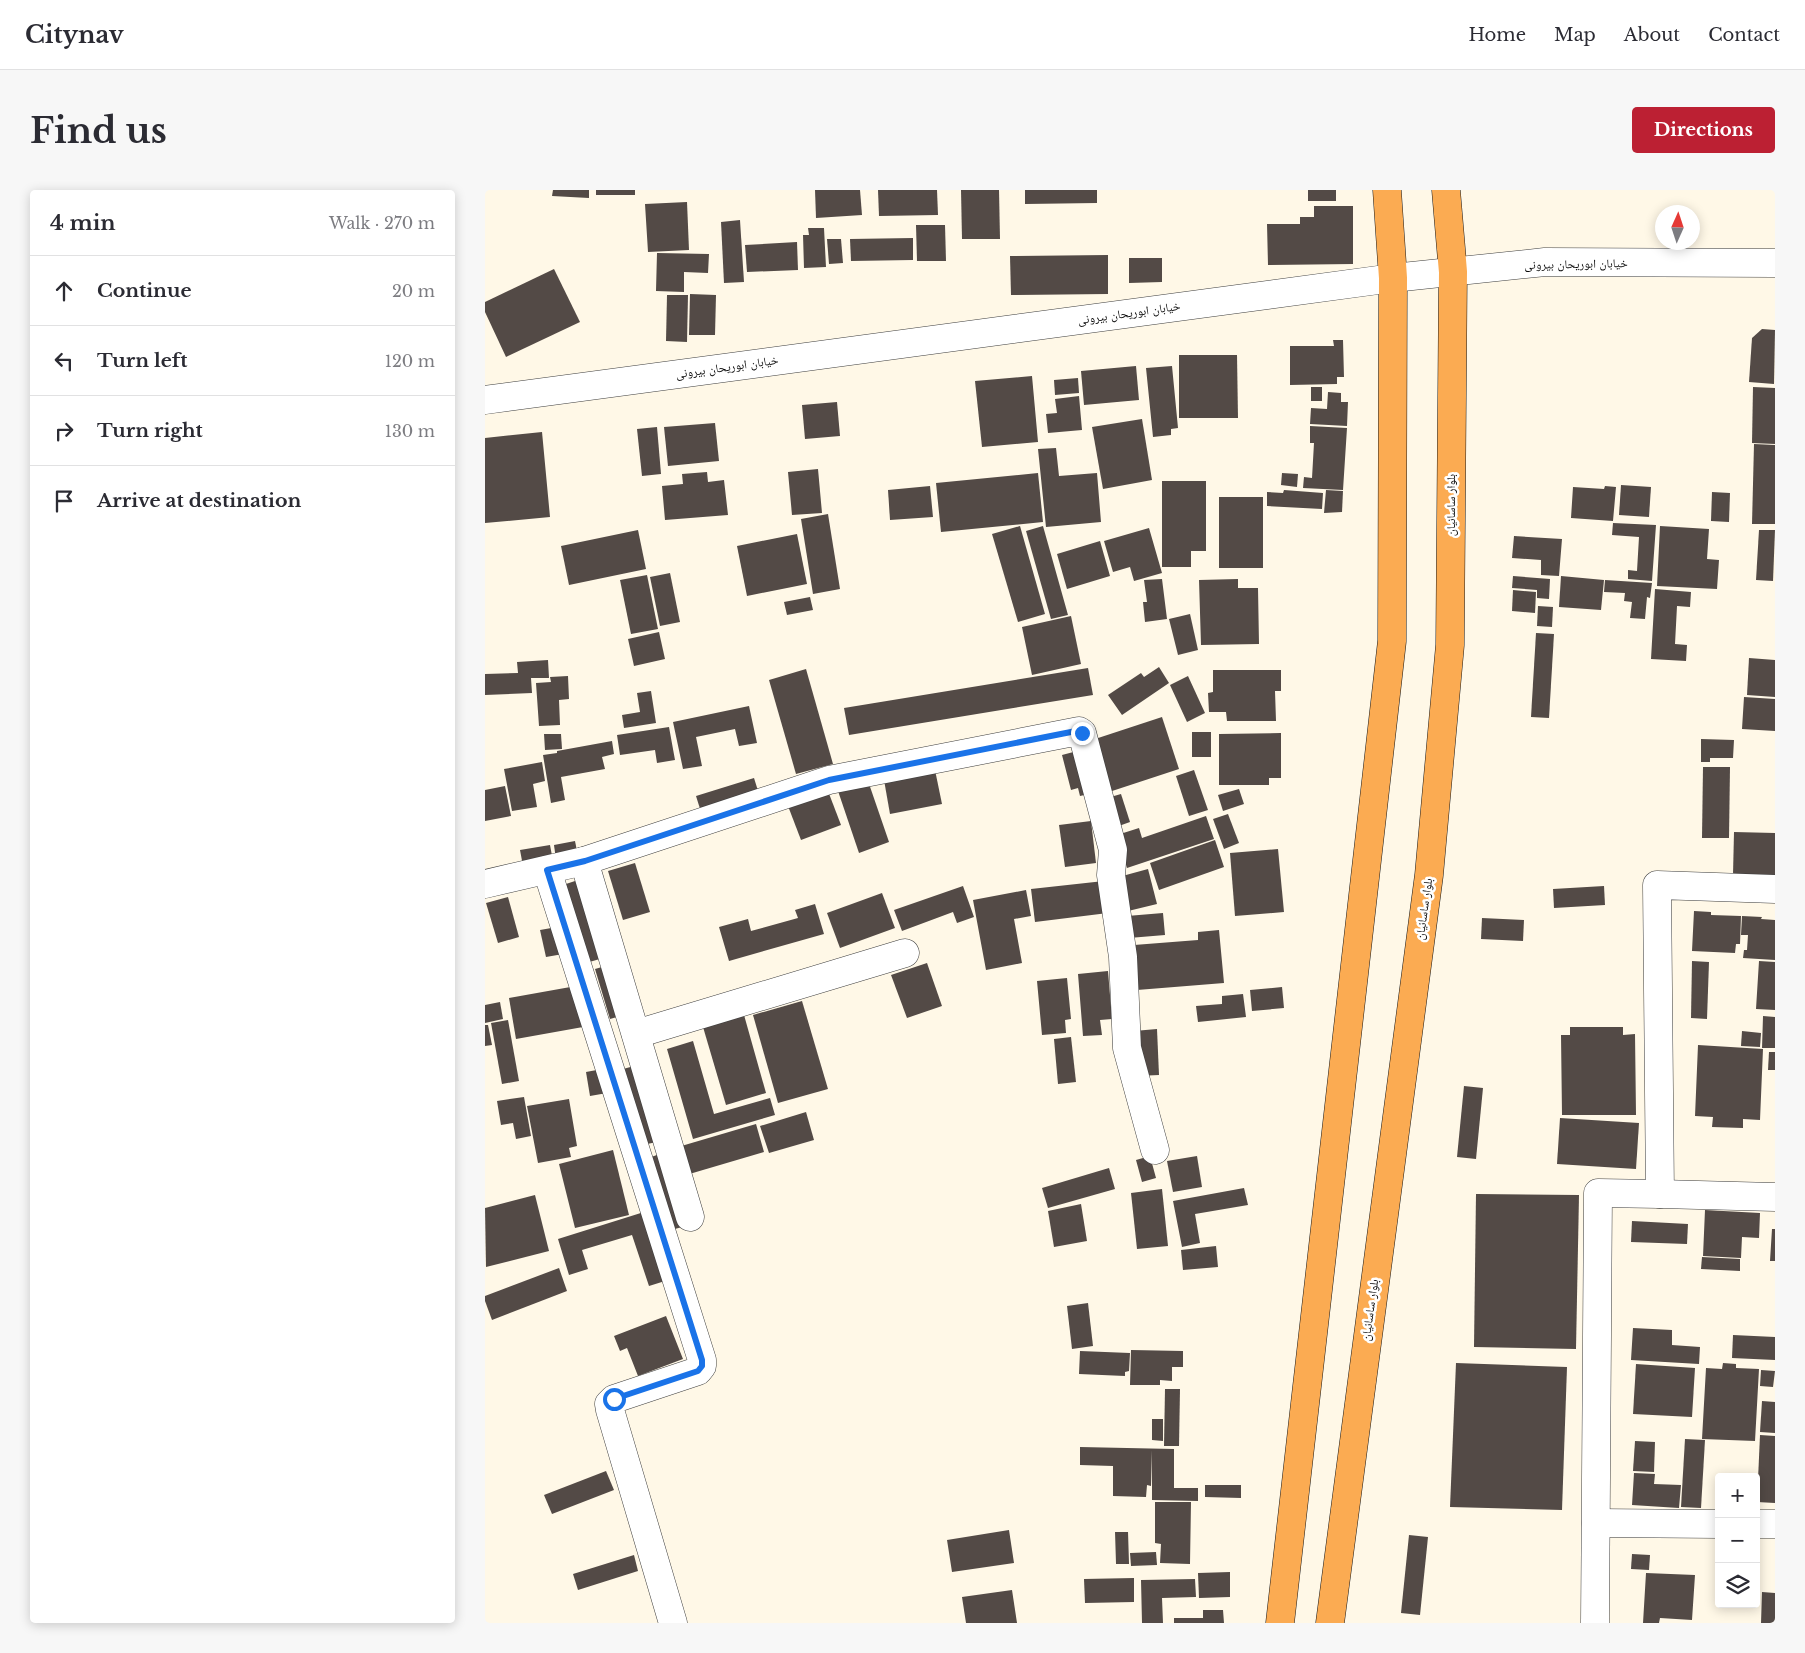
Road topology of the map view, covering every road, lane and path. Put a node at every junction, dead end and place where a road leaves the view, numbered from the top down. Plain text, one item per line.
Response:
1 (1387, 190) edge
2 (1446, 190) edge
3 (1775, 263) edge
4 (1453, 272) junction
5 (1393, 278) junction
6 (485, 400) edge
7 (585, 861) junction
8 (547, 870) junction
9 (485, 884) edge
10 (1775, 889) edge
11 (905, 953) dead end
12 (636, 1034) junction
13 (1155, 1150) dead end
14 (1660, 1194) junction
15 (1775, 1197) edge
16 (690, 1217) dead end
17 (1596, 1523) junction
18 (1715, 1524) edge
19 (1760, 1524) edge
20 (1775, 1524) edge
21 (673, 1623) edge
22 (1280, 1623) edge
23 (1330, 1623) edge
24 (1595, 1623) edge

1 - 5 highway
2 - 4 highway, بلوار ساسانیان
3 - 4 street, خیابان ابوریحان بیرونی
4 - 5 street, خیابان ابوریحان بیرونی
4 - 23 highway, بلوار ساسانیان
5 - 6 street, خیابان ابوریحان بیرونی
5 - 22 highway
7 - 8 street
7 - 12 street
7 - 13 street
8 - 9 street
8 - 21 street
10 - 14 street
11 - 12 street
12 - 16 street
14 - 15 street
14 - 17 street
17 - 18 street
17 - 24 street
19 - 20 street

